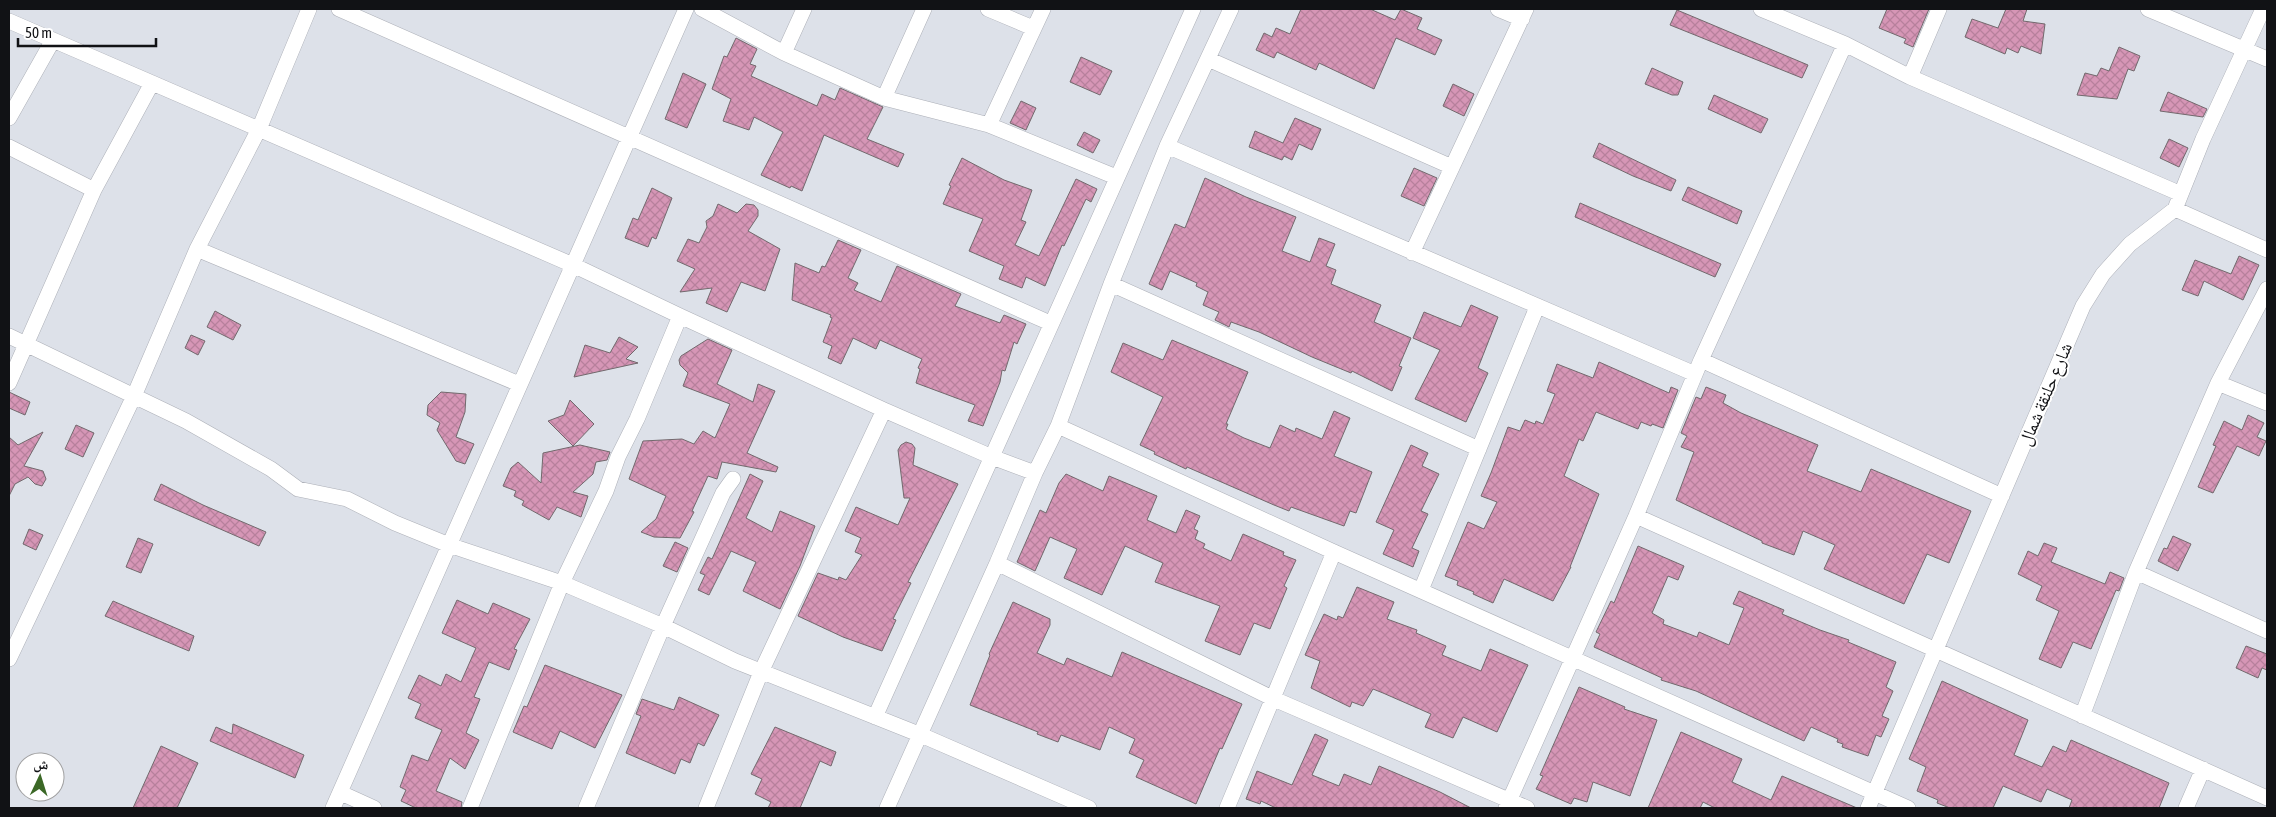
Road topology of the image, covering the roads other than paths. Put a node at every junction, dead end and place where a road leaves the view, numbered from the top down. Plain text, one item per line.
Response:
1 (309, 9) edge
2 (339, 9) edge
3 (686, 9) edge
4 (702, 9) edge
5 (804, 9) edge
6 (924, 9) edge
7 (988, 9) edge
8 (1043, 9) edge
9 (1193, 9) edge
10 (1231, 9) edge
11 (1498, 9) edge
12 (1761, 9) edge
13 (1940, 9) edge
14 (2148, 9) edge
15 (2263, 9) edge
16 (1524, 14) edge
17 (9, 21) edge
18 (1033, 28) junction
19 (53, 40) junction
20 (1845, 44) junction
21 (2243, 48) junction
22 (784, 53) junction
23 (1208, 59) junction
24 (2267, 59) edge
25 (1910, 77) junction
26 (152, 83) junction
27 (884, 98) junction
28 (9, 118) edge
29 (989, 125) junction
30 (259, 129) junction
31 (629, 136) junction
32 (1167, 146) junction
33 (9, 147) edge
34 (1452, 167) junction
35 (1116, 177) junction
36 (94, 190) junction
37 (2181, 194) junction
38 (2175, 209) junction
39 (197, 249) junction
40 (2267, 250) edge
41 (1412, 253) junction
42 (573, 265) junction
43 (1111, 284) junction
44 (2267, 289) edge
45 (1537, 307) junction
46 (680, 316) junction
47 (1050, 323) junction
48 (9, 336) edge
49 (25, 344) junction
50 (1701, 360) junction
51 (1695, 374) junction
52 (9, 383) edge
53 (2218, 383) junction
54 (519, 384) junction
55 (134, 396) junction
56 (2267, 403) edge
57 (884, 410) junction
58 (1058, 426) junction
59 (1479, 449) junction
60 (992, 457) junction
61 (1035, 473) junction
62 (733, 479) dead end
63 (2002, 496) junction
64 (1636, 516) junction
65 (449, 545) junction
66 (1334, 552) junction
67 (997, 563) junction
68 (2136, 572) junction
69 (562, 583) junction
70 (1421, 590) junction
71 (663, 626) junction
72 (2267, 631) edge
73 (1936, 650) junction
74 (9, 657) edge
75 (1573, 658) junction
76 (761, 672) junction
77 (1274, 699) junction
78 (2082, 716) junction
79 (875, 717) junction
80 (921, 735) junction
81 (2203, 769) junction
82 (341, 793) junction
83 (1874, 793) junction
84 (2267, 798) edge
85 (1064, 803) edge
86 (1508, 804) edge
87 (332, 808) edge
88 (374, 808) edge
89 (470, 808) edge
90 (586, 808) edge
91 (706, 808) edge
92 (887, 808) edge
93 (1090, 808) edge
94 (1227, 808) edge
95 (1528, 808) edge
96 (1868, 808) edge
97 (1908, 808) edge
98 (2186, 808) edge

1 - 30 street
2 - 31 street
3 - 31 street
4 - 22 street
5 - 22 street
6 - 27 street
7 - 18 street
8 - 18 street
9 - 35 street
10 - 23 street
11 - 16 street
12 - 20 street
13 - 25 street
14 - 21 street
15 - 21 street
16 - 34 street
17 - 19 street
18 - 29 street
19 - 26 street
19 - 28 street
20 - 25 street
20 - 50 street
21 - 24 street
21 - 37 street
22 - 27 street
23 - 32 street
23 - 34 street
25 - 37 street
26 - 30 street
26 - 36 street
27 - 29 street
29 - 35 street
30 - 39 street
30 - 42 street
31 - 42 street
31 - 47 street
32 - 41 street
32 - 43 street
33 - 36 street
34 - 41 street
35 - 47 street
36 - 49 street
37 - 38 street
38 - 40 street
38 - 63 street, شارع حلنقة شمال
39 - 54 street
39 - 55 street
41 - 45 street
42 - 46 street
42 - 54 street
43 - 58 street
43 - 59 street
44 - 53 street
45 - 51 street
45 - 59 street
46 - 57 street
46 - 69 street
47 - 60 street
48 - 49 street
49 - 52 street
49 - 55 street
50 - 51 street
50 - 63 street
51 - 64 street
53 - 56 street
53 - 68 street
54 - 65 street
55 - 65 street
55 - 74 street
57 - 60 street
57 - 76 street
58 - 61 street
58 - 66 street
59 - 70 street
60 - 61 street
60 - 79 street
61 - 67 street
62 - 71 street
63 - 73 street, شارع حلنقة شمال
64 - 73 street
64 - 75 street
65 - 69 street
65 - 82 street
66 - 70 street
66 - 77 street
67 - 77 street
67 - 80 street
68 - 72 street
68 - 78 street
69 - 71 street
69 - 89 street
70 - 75 street
71 - 76 street
71 - 90 street
73 - 78 street
73 - 83 street, شارع حلنقة شمال
75 - 83 street
75 - 86 street
76 - 79 street
76 - 91 street
77 - 86 street
77 - 94 street
78 - 81 street
79 - 80 street
80 - 85 street
80 - 92 street
81 - 84 street
81 - 98 street
82 - 87 street
82 - 88 street
83 - 96 street, شارع حلنقة شمال
83 - 97 street
85 - 93 street
86 - 95 street

